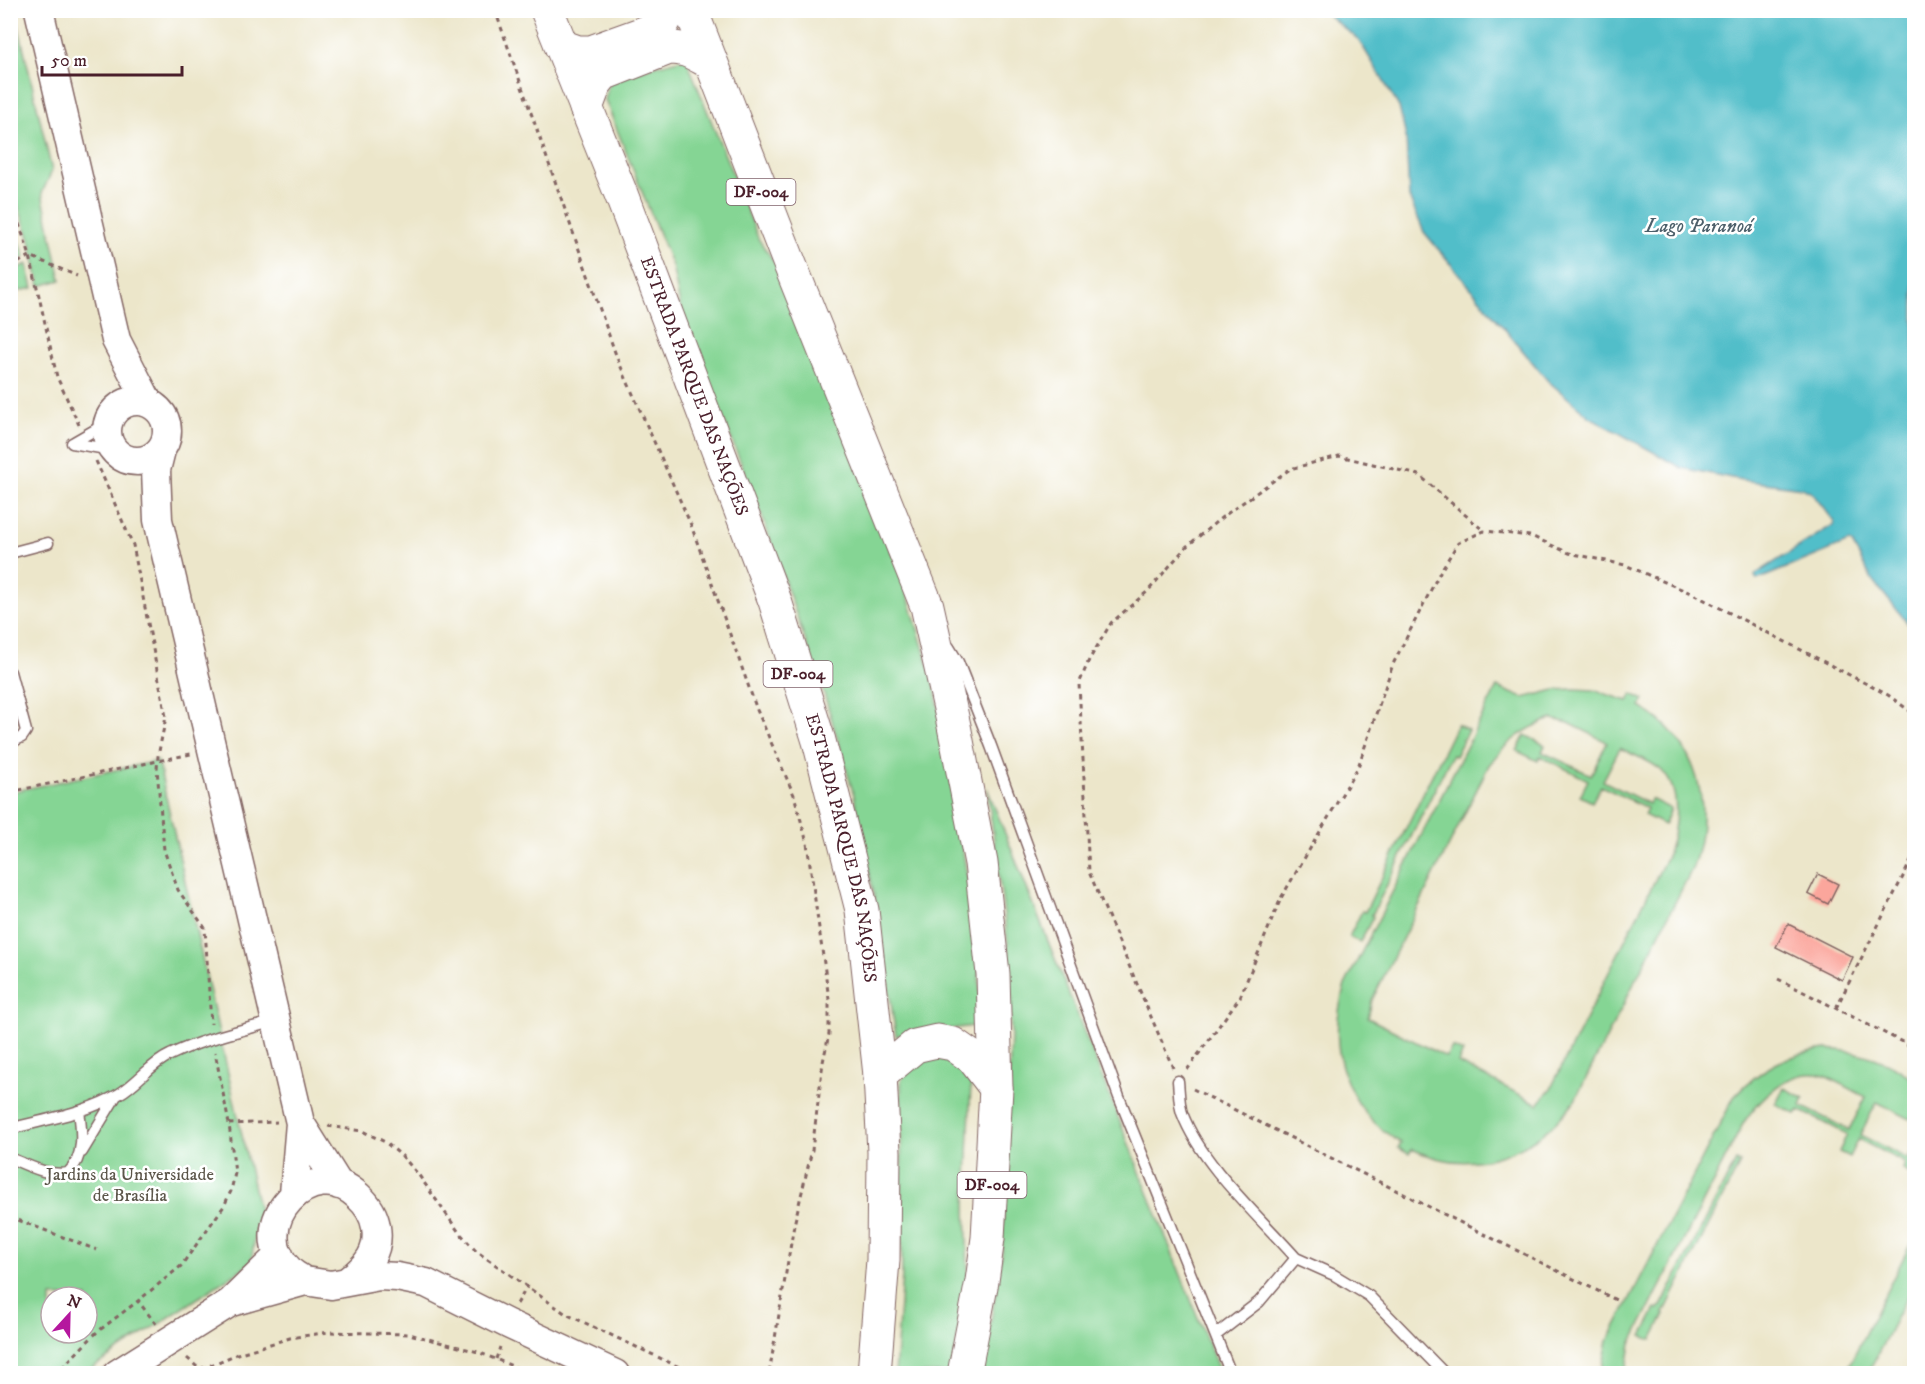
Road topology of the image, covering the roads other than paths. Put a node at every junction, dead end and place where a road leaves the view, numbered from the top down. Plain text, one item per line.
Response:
1 (39, 10) edge
2 (547, 10) edge
3 (671, 10) edge
4 (691, 10) edge
5 (561, 46) junction
6 (711, 63) junction
7 (586, 108) junction
8 (116, 340) junction
9 (148, 402) junction
10 (107, 437) junction
11 (161, 450) junction
12 (158, 520) junction
13 (48, 543) dead end
14 (10, 553) edge
15 (927, 606) junction
16 (10, 672) edge
17 (10, 743) edge
18 (275, 1020) junction
19 (880, 1075) junction
20 (1178, 1081) road end
21 (996, 1088) junction
22 (116, 1096) junction
23 (79, 1111) junction
24 (302, 1123) junction
25 (10, 1129) edge
26 (79, 1157) junction
27 (10, 1158) edge
28 (339, 1185) junction
29 (294, 1194) junction
30 (377, 1235) junction
31 (279, 1255) junction
32 (1296, 1258) junction
33 (349, 1280) junction
34 (305, 1281) junction
35 (426, 1283) junction
36 (231, 1302) junction
37 (1216, 1335) junction
38 (117, 1374) edge
39 (615, 1374) edge
40 (874, 1374) edge
41 (964, 1374) edge
42 (1231, 1374) edge
43 (1445, 1374) edge

1 - 8 street
2 - 5 highway, ESTRADA PARQUE DAS NAÇÕES / DF-004
3 - 5 highway
4 - 6 highway, DF-004
5 - 7 highway, ESTRADA PARQUE DAS NAÇÕES / DF-004
6 - 7 highway
6 - 15 highway, DF-004
7 - 19 highway, ESTRADA PARQUE DAS NAÇÕES / DF-004
8 - 9 street
8 - 10 street
9 - 10 street
9 - 11 street
10 - 11 street
10 - 12 street
11 - 12 street
12 - 18 street
13 - 14 lane
15 - 21 highway, DF-004
15 - 37 lane
16 - 17 lane
18 - 22 lane
18 - 24 street
19 - 21 highway
19 - 40 highway, ESTRADA PARQUE DAS NAÇÕES / DF-004
20 - 32 lane
21 - 41 highway, DF-004
22 - 23 lane
22 - 26 lane
23 - 25 lane
23 - 26 lane
24 - 28 street
24 - 29 street
26 - 27 lane
28 - 29 street
28 - 30 street
29 - 31 street
30 - 33 street
30 - 35 street
31 - 34 street
31 - 36 street
32 - 37 lane
32 - 43 lane
33 - 34 street
33 - 35 street
34 - 36 street
35 - 39 street
36 - 38 street
37 - 42 lane

